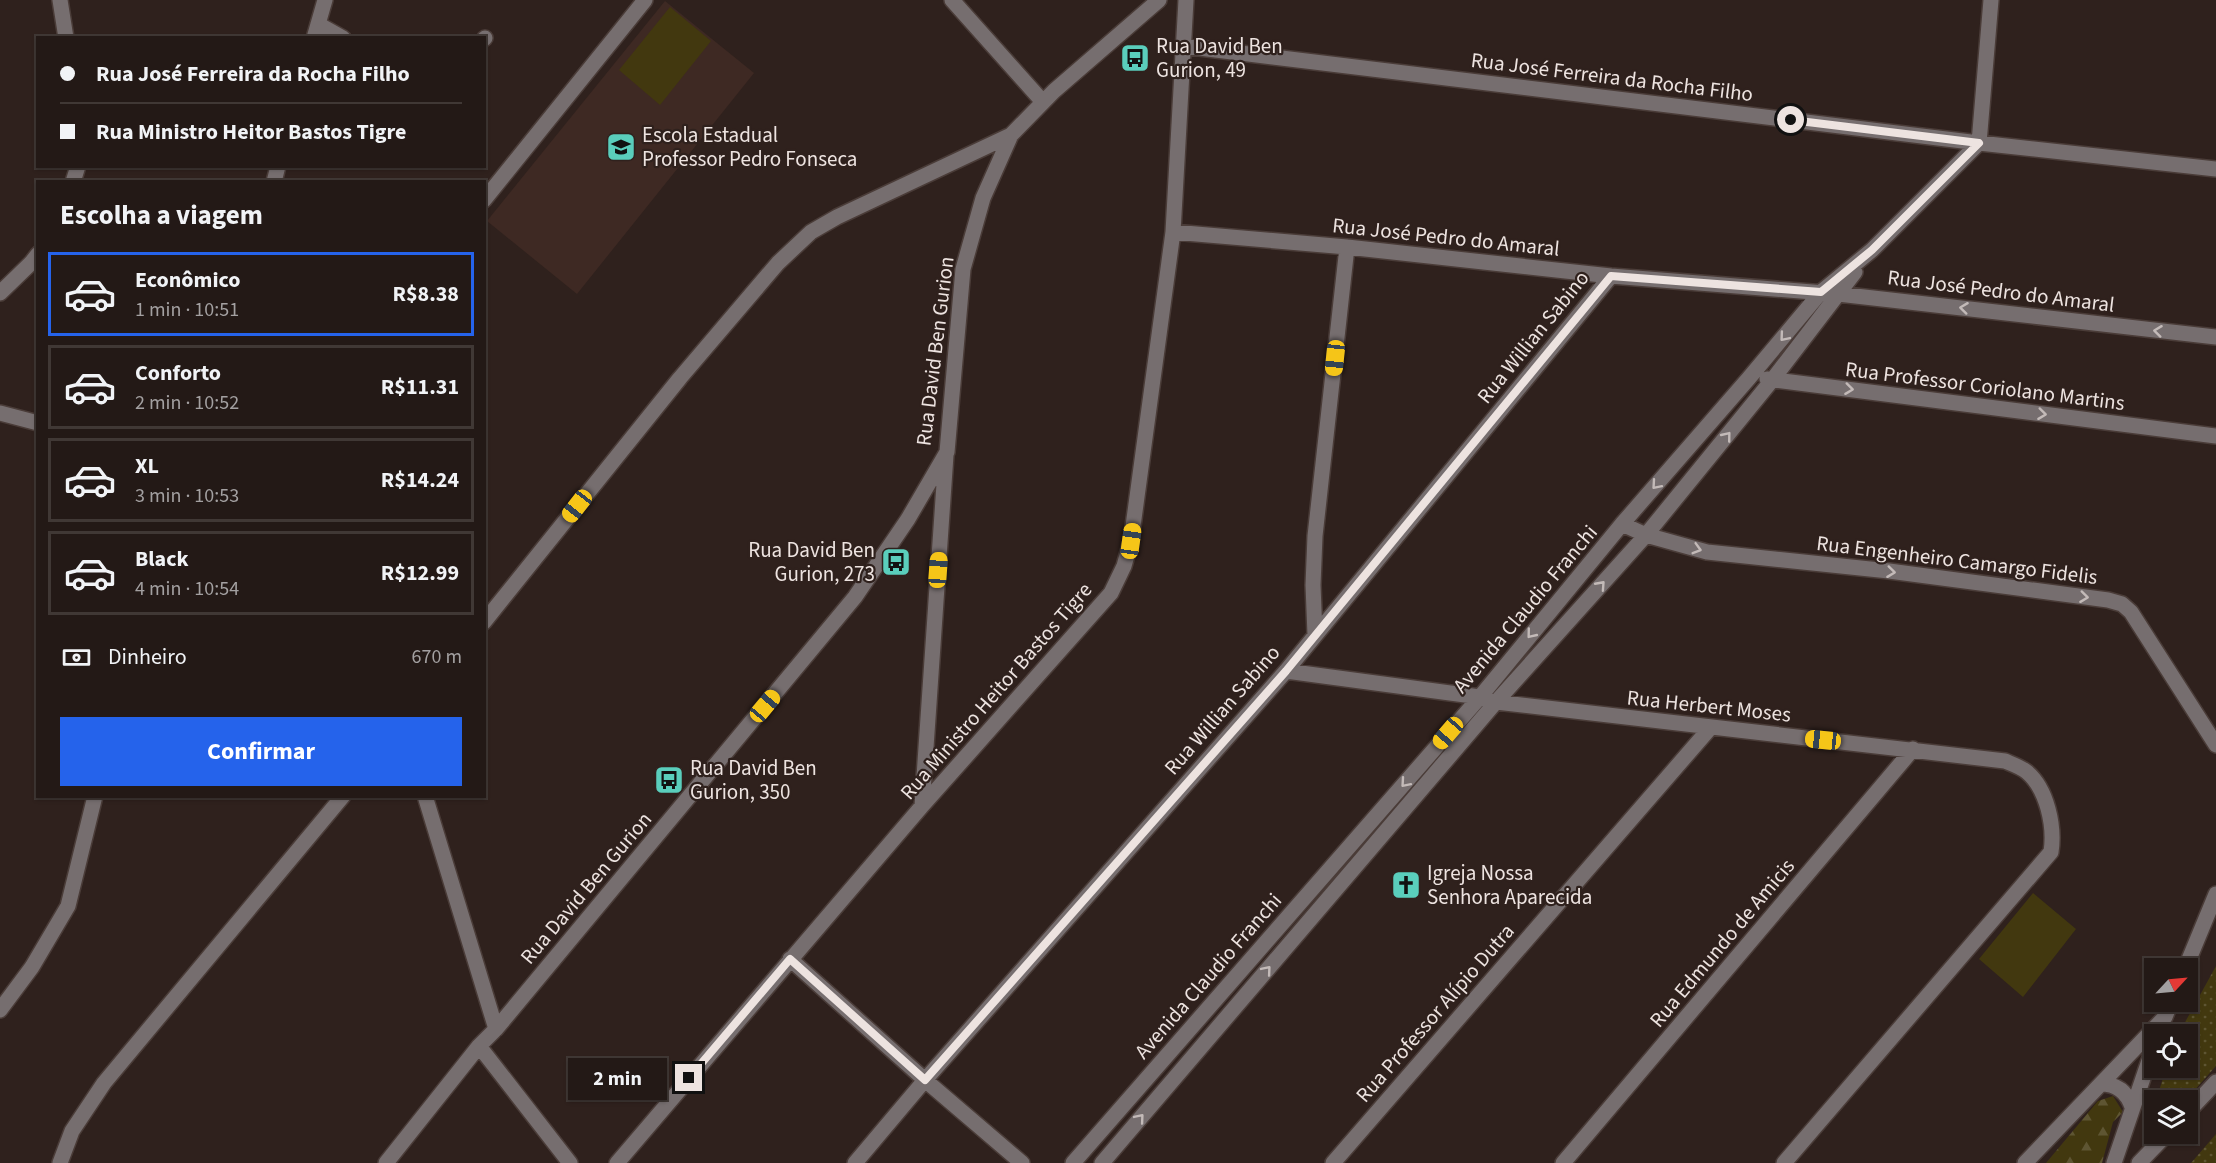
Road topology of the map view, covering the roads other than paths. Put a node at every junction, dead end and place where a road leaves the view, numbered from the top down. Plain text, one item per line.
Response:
1 (60, 0) edge
2 (325, 0) edge
3 (645, 0) edge
4 (952, 0) edge
5 (1159, 0) edge
6 (1186, 0) edge
7 (1991, 0) edge
8 (316, 31) edge
9 (66, 36) edge
10 (335, 36) edge
11 (1183, 46) junction
12 (1043, 102) junction
13 (1011, 135) junction
14 (1979, 143) junction
15 (2216, 169) edge
16 (486, 198) edge
17 (1173, 232) junction
18 (1347, 247) junction
19 (1872, 250) junction
20 (36, 257) edge
21 (1611, 276) junction
22 (1821, 292) junction
23 (0, 293) edge
24 (1838, 294) junction
25 (2216, 337) edge
26 (1749, 378) junction
27 (1773, 380) junction
28 (0, 413) edge
29 (36, 422) edge
30 (2216, 436) edge
31 (947, 452) junction
32 (1622, 524) junction
33 (1646, 535) junction
34 (486, 620) edge
35 (1315, 635) junction
36 (1286, 671) junction
37 (1480, 697) junction
38 (1496, 702) junction
39 (1711, 728) junction
40 (2216, 745) edge
41 (1913, 749) junction
42 (95, 798) edge
43 (341, 798) edge
44 (426, 798) edge
45 (922, 806) junction
46 (2216, 894) edge
47 (2190, 958) edge
48 (790, 959) junction
49 (0, 1010) edge
50 (2167, 1012) edge
51 (2165, 1017) junction
52 (2162, 1024) edge
53 (496, 1029) junction
54 (479, 1046) junction
55 (2144, 1074) edge
56 (925, 1080) junction
57 (2216, 1082) edge
58 (2101, 1084) junction
59 (2198, 1101) edge
60 (2132, 1107) junction
61 (2123, 1134) junction
62 (2157, 1144) edge
63 (2141, 1161) edge
64 (60, 1163) edge
65 (386, 1163) edge
66 (570, 1163) edge
67 (617, 1163) edge
68 (855, 1163) edge
69 (1022, 1163) edge
70 (1073, 1163) edge
71 (1102, 1163) edge
72 (1333, 1163) edge
73 (1563, 1163) edge
74 (1784, 1163) edge
75 (2025, 1163) edge
76 (2114, 1163) edge

1 - 9 street
2 - 8 street
3 - 16 street
4 - 12 street
5 - 12 street, Rua David Ben Gurion
6 - 11 street, Rua Ministro Heitor Bastos Tigre
7 - 14 street
8 - 10 street
11 - 14 street, Rua José Ferreira da Rocha Filho
11 - 17 street, Rua Ministro Heitor Bastos Tigre
12 - 13 street, Rua David Ben Gurion
13 - 31 street, Rua David Ben Gurion
13 - 34 street
14 - 15 street, Rua José Ferreira da Rocha Filho
14 - 19 street, Avenida Claudio Franchi
17 - 18 street, Rua José Pedro do Amaral
17 - 45 street, Rua Ministro Heitor Bastos Tigre
18 - 21 street, Rua José Pedro do Amaral
18 - 35 street
19 - 22 street, Avenida Claudio Franchi
19 - 24 street, Avenida Claudio Franchi
20 - 23 street
21 - 22 street, Rua José Pedro do Amaral
21 - 35 street, Rua Willian Sabino
22 - 24 street, Rua José Pedro do Amaral
22 -> 26 street, Avenida Claudio Franchi
25 -> 24 street, Rua José Pedro do Amaral
24 - 27 street, Avenida Claudio Franchi
26 - 27 street, Rua Professor Coriolano Martins
26 -> 32 street, Avenida Claudio Franchi
27 -> 30 street, Rua Professor Coriolano Martins
33 -> 27 street, Avenida Claudio Franchi
28 - 29 street
31 - 45 street
31 - 53 street, Rua David Ben Gurion
32 - 33 street, Rua Engenheiro Camargo Fidelis
32 -> 37 street, Avenida Claudio Franchi
38 -> 33 street, Avenida Claudio Franchi
33 -> 40 street, Rua Engenheiro Camargo Fidelis
35 - 36 street, Rua Willian Sabino
36 - 37 street, Rua Herbert Moses
36 - 56 street, Rua Willian Sabino
37 - 38 street, Rua Herbert Moses
37 -> 70 street, Avenida Claudio Franchi
38 - 39 street, Rua Herbert Moses
71 -> 38 street, Avenida Claudio Franchi
39 - 41 street, Rua Herbert Moses
39 - 72 street, Rua Professor Alípio Dutra
41 - 73 street, Rua Edmundo de Amicis
41 - 74 street, Rua Herbert Moses
42 - 49 street
43 - 64 street
44 - 53 street
45 - 48 street, Rua Ministro Heitor Bastos Tigre
46 - 47 street
48 - 56 street
48 - 67 street, Rua Ministro Heitor Bastos Tigre
50 - 51 street
51 - 52 street
51 - 58 street
53 - 54 street, Rua David Ben Gurion
54 - 65 street, Rua David Ben Gurion
54 - 66 street
55 - 60 street
56 - 68 street, Rua Willian Sabino
56 - 69 street
57 - 59 street
58 - 60 street
58 - 75 street
60 - 61 street
61 - 63 street
61 - 76 street
62 - 63 street

